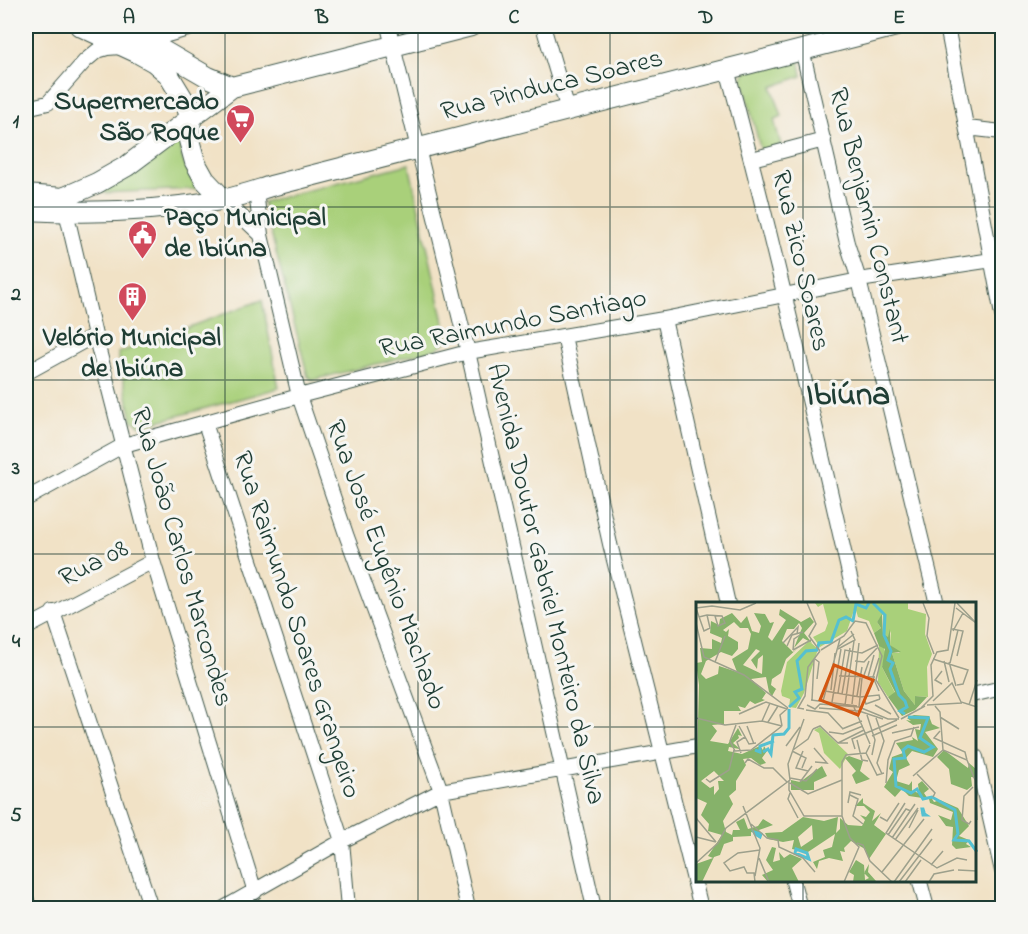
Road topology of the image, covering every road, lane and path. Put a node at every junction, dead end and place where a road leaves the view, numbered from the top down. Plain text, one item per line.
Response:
1 (80, 26) edge
2 (110, 26) edge
3 (198, 26) edge
4 (388, 26) edge
5 (471, 26) edge
6 (543, 26) edge
7 (896, 26) edge
8 (947, 26) edge
9 (146, 41) junction
10 (393, 46) junction
11 (123, 47) junction
12 (802, 49) junction
13 (727, 69) junction
14 (232, 87) junction
15 (26, 108) edge
16 (568, 110) junction
17 (191, 119) junction
18 (967, 128) junction
19 (1002, 132) edge
20 (824, 140) junction
21 (419, 148) junction
22 (752, 159) junction
23 (256, 190) junction
24 (26, 195) edge
25 (224, 200) junction
26 (64, 205) junction
27 (26, 210) edge
28 (261, 235) junction
29 (992, 260) junction
30 (859, 280) junction
31 (784, 295) junction
32 (1002, 315) edge
33 (664, 319) junction
34 (94, 335) junction
35 (564, 336) junction
36 (468, 352) junction
37 (26, 373) edge
38 (299, 396) junction
39 (205, 423) junction
40 (124, 445) junction
41 (26, 499) edge
42 (153, 561) junction
43 (728, 602) edge
44 (856, 602) edge
45 (937, 602) edge
46 (53, 612) junction
47 (26, 628) edge
48 (1002, 688) edge
49 (977, 694) edge
50 (696, 746) edge
51 (662, 752) junction
52 (977, 765) edge
53 (562, 771) junction
54 (441, 791) junction
55 (342, 841) junction
56 (1002, 871) edge
57 (793, 883) edge
58 (920, 883) edge
59 (255, 892) junction
60 (26, 897) edge
61 (241, 904) edge
62 (29, 909) edge
63 (151, 909) edge
64 (224, 909) edge
65 (348, 909) edge
66 (468, 909) edge
67 (594, 909) edge
68 (701, 909) edge
69 (800, 909) edge
70 (927, 909) edge

1 - 11 main road
2 - 9 main road
3 - 9 street
4 - 10 street, Avenida Doutor Gabriel Monteiro da Silva
5 - 10 main road
6 - 16 street
7 - 12 main road, Rua Pinduca Soares
8 - 18 street
9 - 11 street
9 - 14 main road
10 - 14 main road
10 - 21 street, Avenida Doutor Gabriel Monteiro da Silva
11 - 15 street
11 - 17 main road
12 - 13 main road, Rua Pinduca Soares
12 - 20 street, Rua Benjamin Constant
13 - 16 main road, Rua Pinduca Soares
13 - 22 street, Rua Zico Soares
14 - 17 main road
16 - 21 main road, Rua Pinduca Soares
17 - 25 main road
17 - 26 main road
18 - 19 street
18 - 29 street
20 - 22 street
20 - 30 street, Rua Benjamin Constant
21 - 23 main road, Rua Pinduca Soares
21 - 36 street, Avenida Doutor Gabriel Monteiro da Silva
22 - 31 street, Rua Zico Soares
23 - 25 main road, Rua Pinduca Soares
23 - 28 street, Rua José Eugênio Machado
24 - 26 main road
25 - 26 main road, Rua Pinduca Soares
25 - 28 street
26 - 27 main road
26 - 34 street, Rua João Carlos Marcondes
28 - 38 street, Rua José Eugênio Machado
29 - 30 street, Rua Raimundo Santiago
29 - 32 street
30 - 31 street, Rua Raimundo Santiago
30 - 45 street, Rua Benjamin Constant
31 - 33 street, Rua Raimundo Santiago
31 - 44 street, Rua Zico Soares
33 - 35 street, Rua Raimundo Santiago
33 - 43 street
34 - 37 street
34 - 40 street, Rua João Carlos Marcondes
35 - 36 street, Rua Raimundo Santiago
35 - 51 street
36 - 38 street, Rua Raimundo Santiago
36 - 53 street, Avenida Doutor Gabriel Monteiro da Silva
38 - 39 street, Rua Raimundo Santiago
38 - 54 street, Rua José Eugênio Machado
39 - 40 street, Rua Raimundo Santiago
39 - 55 street, Rua Raimundo Soares Grangeiro
40 - 41 street, Rua Raimundo Santiago
40 - 42 street, Rua João Carlos Marcondes
42 - 46 street, Rua 08
42 - 59 street, Rua João Carlos Marcondes
46 - 47 street, Rua 08
46 - 63 street
48 - 49 street
50 - 51 street
51 - 53 street
51 - 68 street
52 - 56 street
53 - 54 street
53 - 67 street, Avenida Doutor Gabriel Monteiro da Silva
54 - 55 street
54 - 66 street, Rua José Eugênio Machado
55 - 59 street
55 - 65 street, Rua Raimundo Soares Grangeiro
57 - 69 street
58 - 70 street
59 - 61 street
60 - 62 street
61 - 64 street

